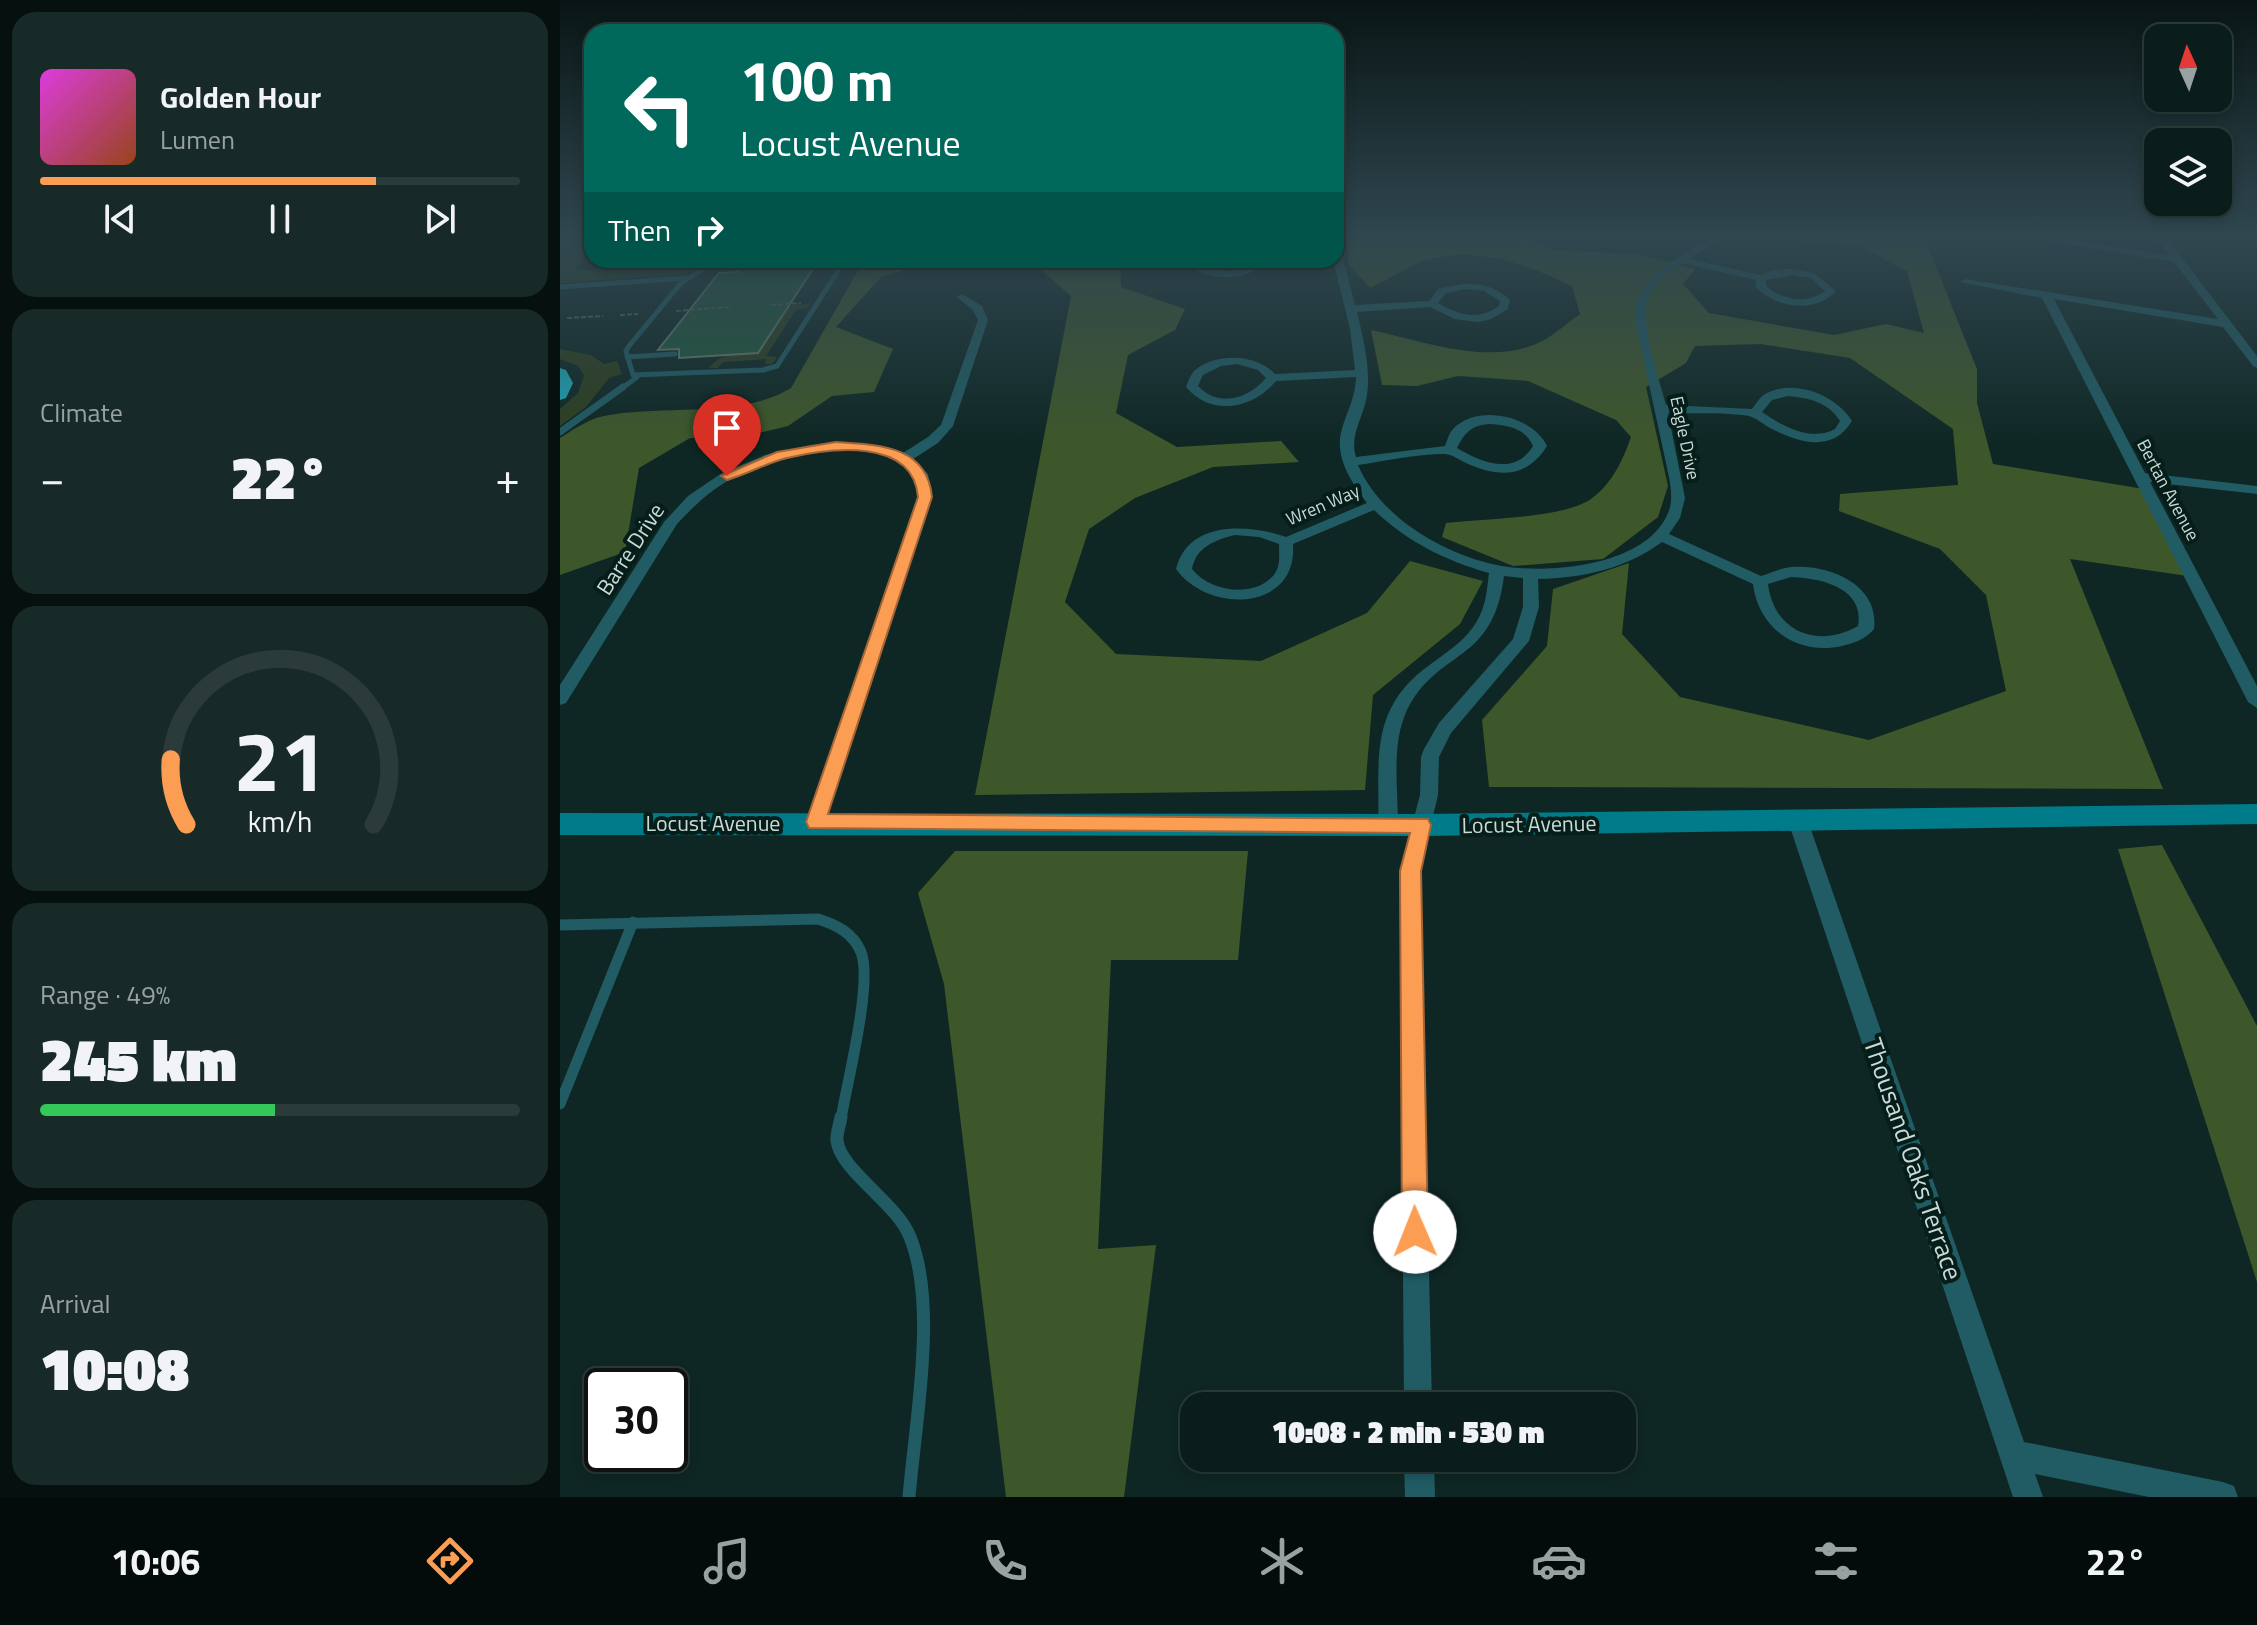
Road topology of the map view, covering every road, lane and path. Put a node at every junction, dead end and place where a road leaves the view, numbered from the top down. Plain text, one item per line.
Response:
1 (661, 307) edge
2 (729, 307) dead end
3 (816, 307) edge
4 (976, 307) edge
5 (1385, 307) edge
6 (1437, 307) edge
7 (1503, 307) edge
8 (1639, 307) edge
9 (2052, 307) edge
10 (2120, 307) edge
11 (2213, 307) edge
12 (1350, 309) joint
13 (672, 312) dead end
14 (648, 313) dead end
15 (620, 315) dead end
16 (603, 316) dead end
17 (567, 318) dead end
18 (2226, 324) junction
19 (675, 354) dead end
20 (627, 357) junction
21 (2257, 364) edge
22 (560, 373) edge
23 (1362, 373) junction
24 (637, 377) junction
25 (1272, 378) junction
26 (560, 395) edge
27 (1661, 409) junction
28 (1755, 413) junction
29 (560, 432) edge
30 (1450, 449) junction
31 (905, 458) junction
32 (1349, 462) junction
33 (2142, 477) junction
34 (2257, 490) edge
35 (1376, 504) junction
36 (1661, 536) junction
37 (1286, 542) junction
38 (1497, 570) junction
39 (1530, 573) junction
40 (1760, 581) junction
41 (560, 699) edge
42 (2257, 702) edge
43 (2257, 814) edge
44 (1798, 821) junction
45 (816, 822) junction
46 (560, 824) edge
47 (1388, 825) junction
48 (1422, 825) junction
49 (633, 922) junction
50 (560, 925) edge
51 (560, 1104) edge
52 (1418, 1392) edge
53 (2015, 1455) junction
54 (1419, 1472) edge
55 (909, 1497) edge
56 (1420, 1497) edge
57 (2028, 1497) edge
58 (2223, 1497) edge

1 - 20 lane
2 - 13 path
3 - 24 lane
4 - 31 street
5 - 12 street
6 - 7 street
8 - 27 street, Eagle Drive
9 - 33 street, Bertan Avenue
10 - 18 street
11 - 18 street
12 - 23 street
14 - 15 path
16 - 17 path
18 - 21 street
19 - 20 lane
20 - 24 lane
22 - 26 highway
23 - 25 street
23 - 32 street
24 - 29 lane
25 - 25 street
27 - 28 street
27 - 36 street, Eagle Drive
28 - 28 street
30 - 30 street
30 - 32 street
31 - 41 street, Barre Drive
31 - 45 street
32 - 35 street
33 - 34 street
33 - 42 street, Bertan Avenue
35 - 37 street, Wren Way
35 - 38 street
36 - 39 street
36 - 40 street
37 - 37 street, Wren Way
38 - 39 street
38 - 47 street
39 - 48 street
40 - 40 street
43 - 44 street, Locust Avenue
44 - 48 street, Locust Avenue
44 - 53 street, Thousand Oaks Terrace
45 - 46 street, Locust Avenue
45 - 47 street, Locust Avenue
47 - 48 street, Locust Avenue
48 - 52 street
49 - 50 lane
49 - 51 lane
49 - 55 lane
53 - 57 street, Thousand Oaks Terrace
53 - 58 street
54 - 56 street

